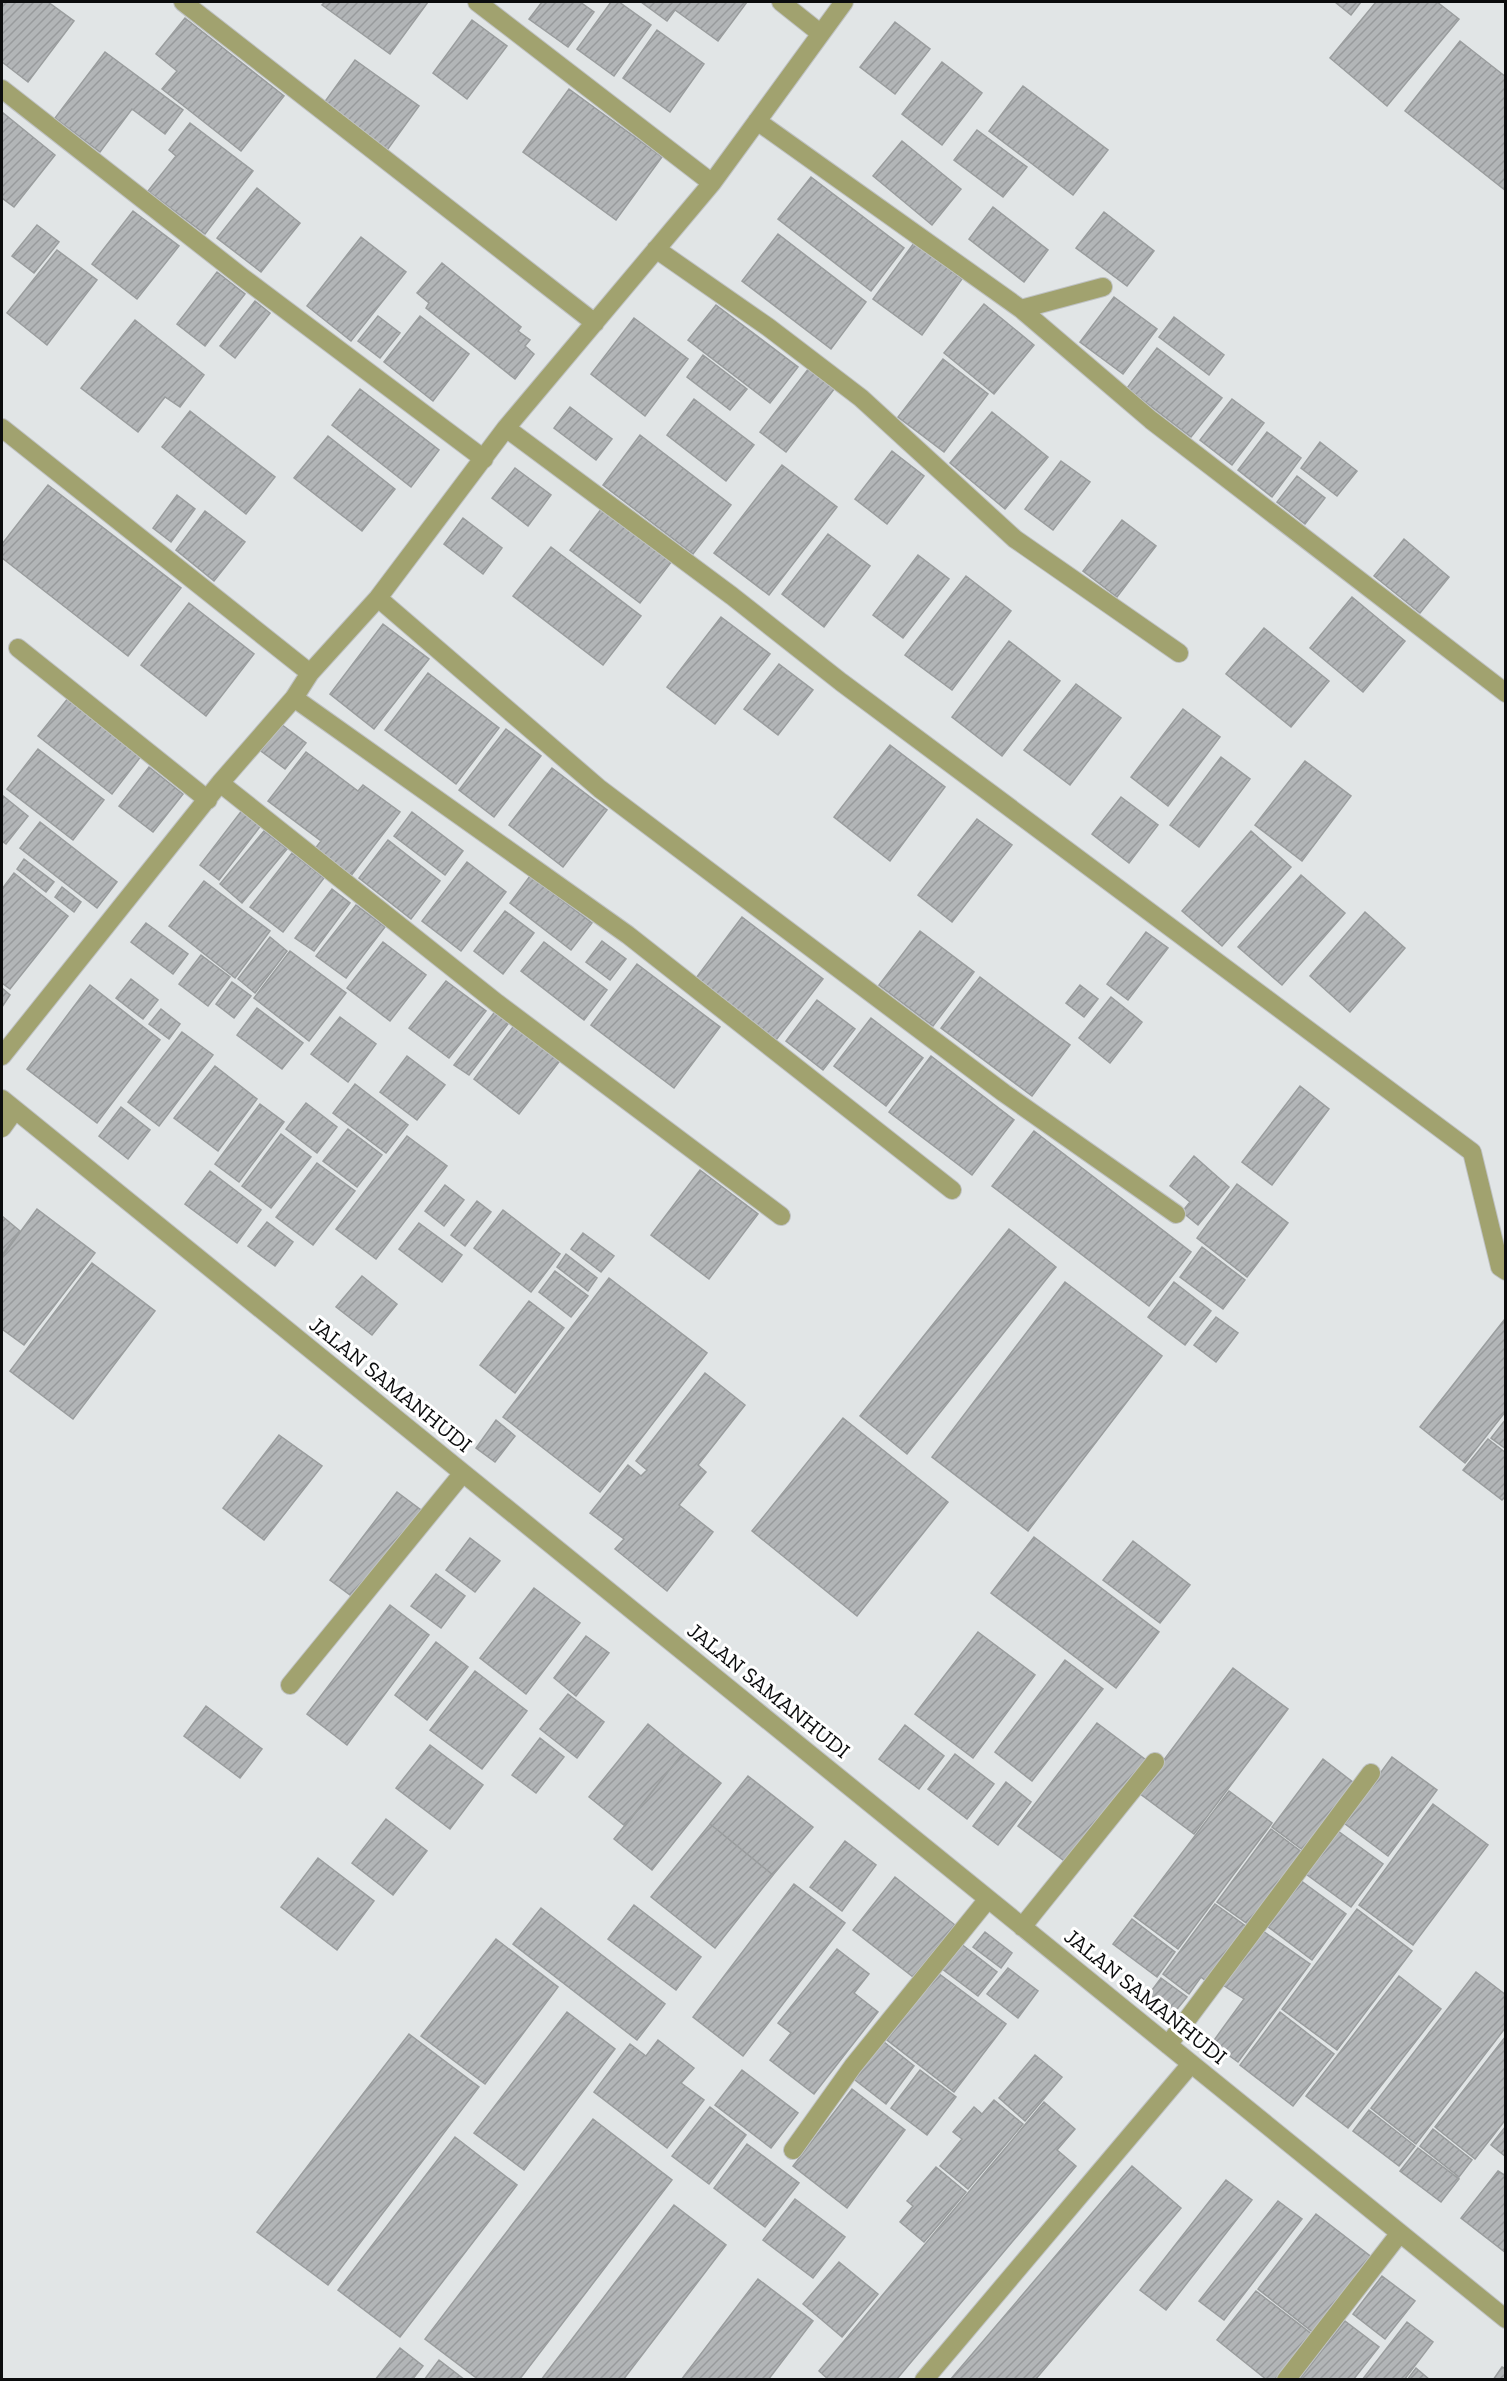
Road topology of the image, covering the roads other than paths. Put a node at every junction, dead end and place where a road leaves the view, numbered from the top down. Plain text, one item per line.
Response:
1 (183, 2) edge
2 (477, 2) edge
3 (781, 2) edge
4 (844, 2) edge
5 (820, 33) junction
6 (2, 89) edge
7 (758, 121) junction
8 (712, 183) junction
9 (656, 249) junction
10 (1103, 287) dead end
11 (1021, 309) junction
12 (595, 323) junction
13 (2, 428) edge
14 (506, 428) junction
15 (484, 459) junction
16 (378, 598) junction
17 (18, 648) dead end
18 (1179, 653) dead end
19 (310, 674) junction
20 (1506, 693) edge
21 (294, 698) junction
22 (220, 783) junction
23 (208, 800) junction
24 (2, 1056) edge
25 (8, 1105) edge
26 (2, 1128) edge
27 (952, 1190) dead end
28 (1176, 1214) dead end
29 (781, 1216) dead end
30 (1506, 1271) edge
31 (463, 1473) junction
32 (291, 1685) dead end
33 (1155, 1762) dead end
34 (1371, 1773) dead end
35 (988, 1899) junction
36 (1022, 1927) junction
37 (1168, 2045) junction
38 (1191, 2064) junction
39 (793, 2150) dead end
40 (1400, 2233) junction
41 (1504, 2313) edge
42 (924, 2379) edge
43 (1286, 2379) edge

1 - 12 street
2 - 8 street
3 - 5 street
4 - 5 street
5 - 7 street
6 - 15 street
7 - 8 street
7 - 11 street
8 - 9 street
9 - 12 street
9 - 18 street
10 - 11 street
11 - 20 street
12 - 14 street
13 - 19 street
14 - 15 street
14 - 30 street
15 - 16 street
16 - 19 street
16 - 28 street
17 - 23 street
19 - 21 street
21 - 22 street
21 - 27 street
22 - 23 street
22 - 29 street
23 - 24 street
25 - 26 street
25 - 31 street, JALAN SAMANHUDI
31 - 32 street
31 - 35 street, JALAN SAMANHUDI
33 - 36 street
34 - 37 street
35 - 36 street, JALAN SAMANHUDI
35 - 39 street
36 - 37 street, JALAN SAMANHUDI
37 - 38 street, JALAN SAMANHUDI
38 - 40 street, JALAN SAMANHUDI
38 - 42 street
40 - 41 street, JALAN SAMANHUDI
40 - 43 street

